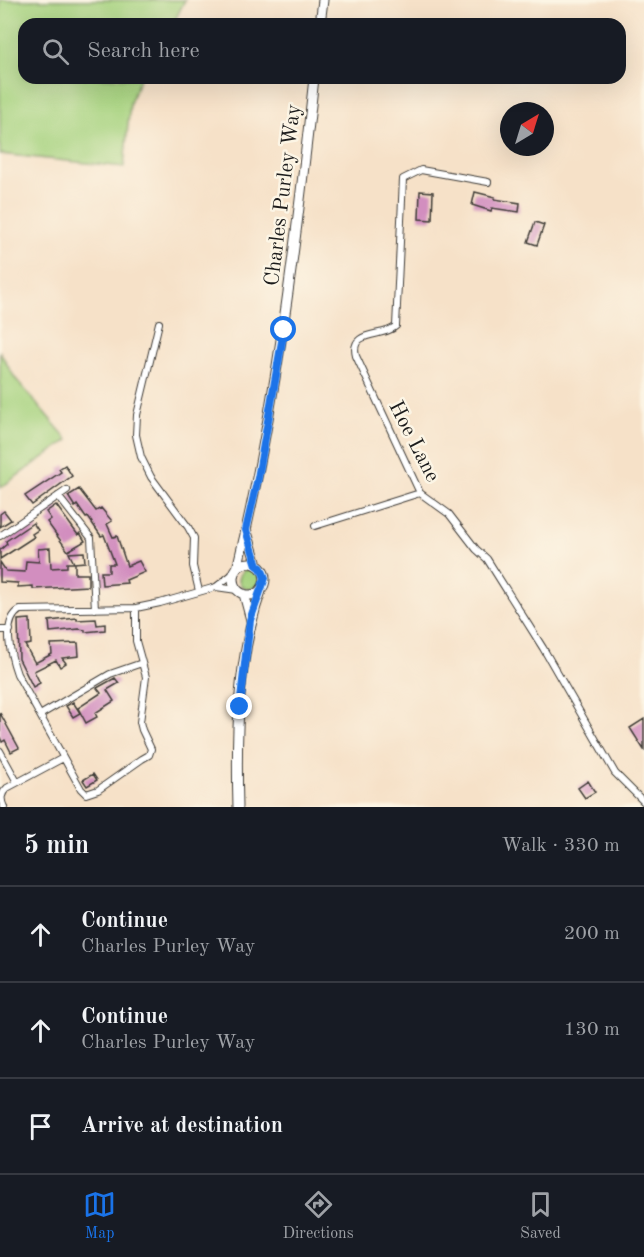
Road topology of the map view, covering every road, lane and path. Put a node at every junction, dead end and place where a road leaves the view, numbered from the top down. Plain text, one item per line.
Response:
1 (323, 0) edge
2 (321, 18) edge
3 (313, 84) edge
4 (488, 182) dead end
5 (159, 323) dead end
6 (67, 490) dead end
7 (420, 493) junction
8 (58, 496) junction
9 (315, 526) dead end
10 (246, 530) junction
11 (0, 536) edge
12 (257, 565) junction
13 (236, 571) junction
14 (216, 587) junction
15 (262, 588) junction
16 (199, 591) junction
17 (241, 592) junction
18 (136, 608) junction
19 (95, 609) junction
20 (250, 620) junction
21 (0, 630) edge
22 (10, 630) junction
23 (142, 663) junction
24 (40, 716) junction
25 (0, 751) edge
26 (63, 758) junction
27 (17, 782) junction
28 (644, 802) edge
29 (4, 807) edge
30 (238, 807) edge

1 - 2 main road
3 - 10 main road, Charles Purley Way
4 - 7 street, Hoe Lane
5 - 16 street
6 - 8 street
7 - 9 street
7 - 28 street, Hoe Lane
8 - 11 street
8 - 19 street
10 - 12 main road
10 - 13 main road, Charles Purley Way
12 - 13 main road
12 - 15 main road
13 - 14 street
13 - 17 main road
14 - 16 street
14 - 17 street
15 - 17 main road
15 - 20 main road
16 - 18 street
17 - 20 main road
18 - 19 street
18 - 23 street
19 - 22 street
20 - 30 main road
21 - 22 street
22 - 24 street
23 - 24 street
23 - 26 street
24 - 26 street
25 - 27 street
26 - 27 street
27 - 29 street

